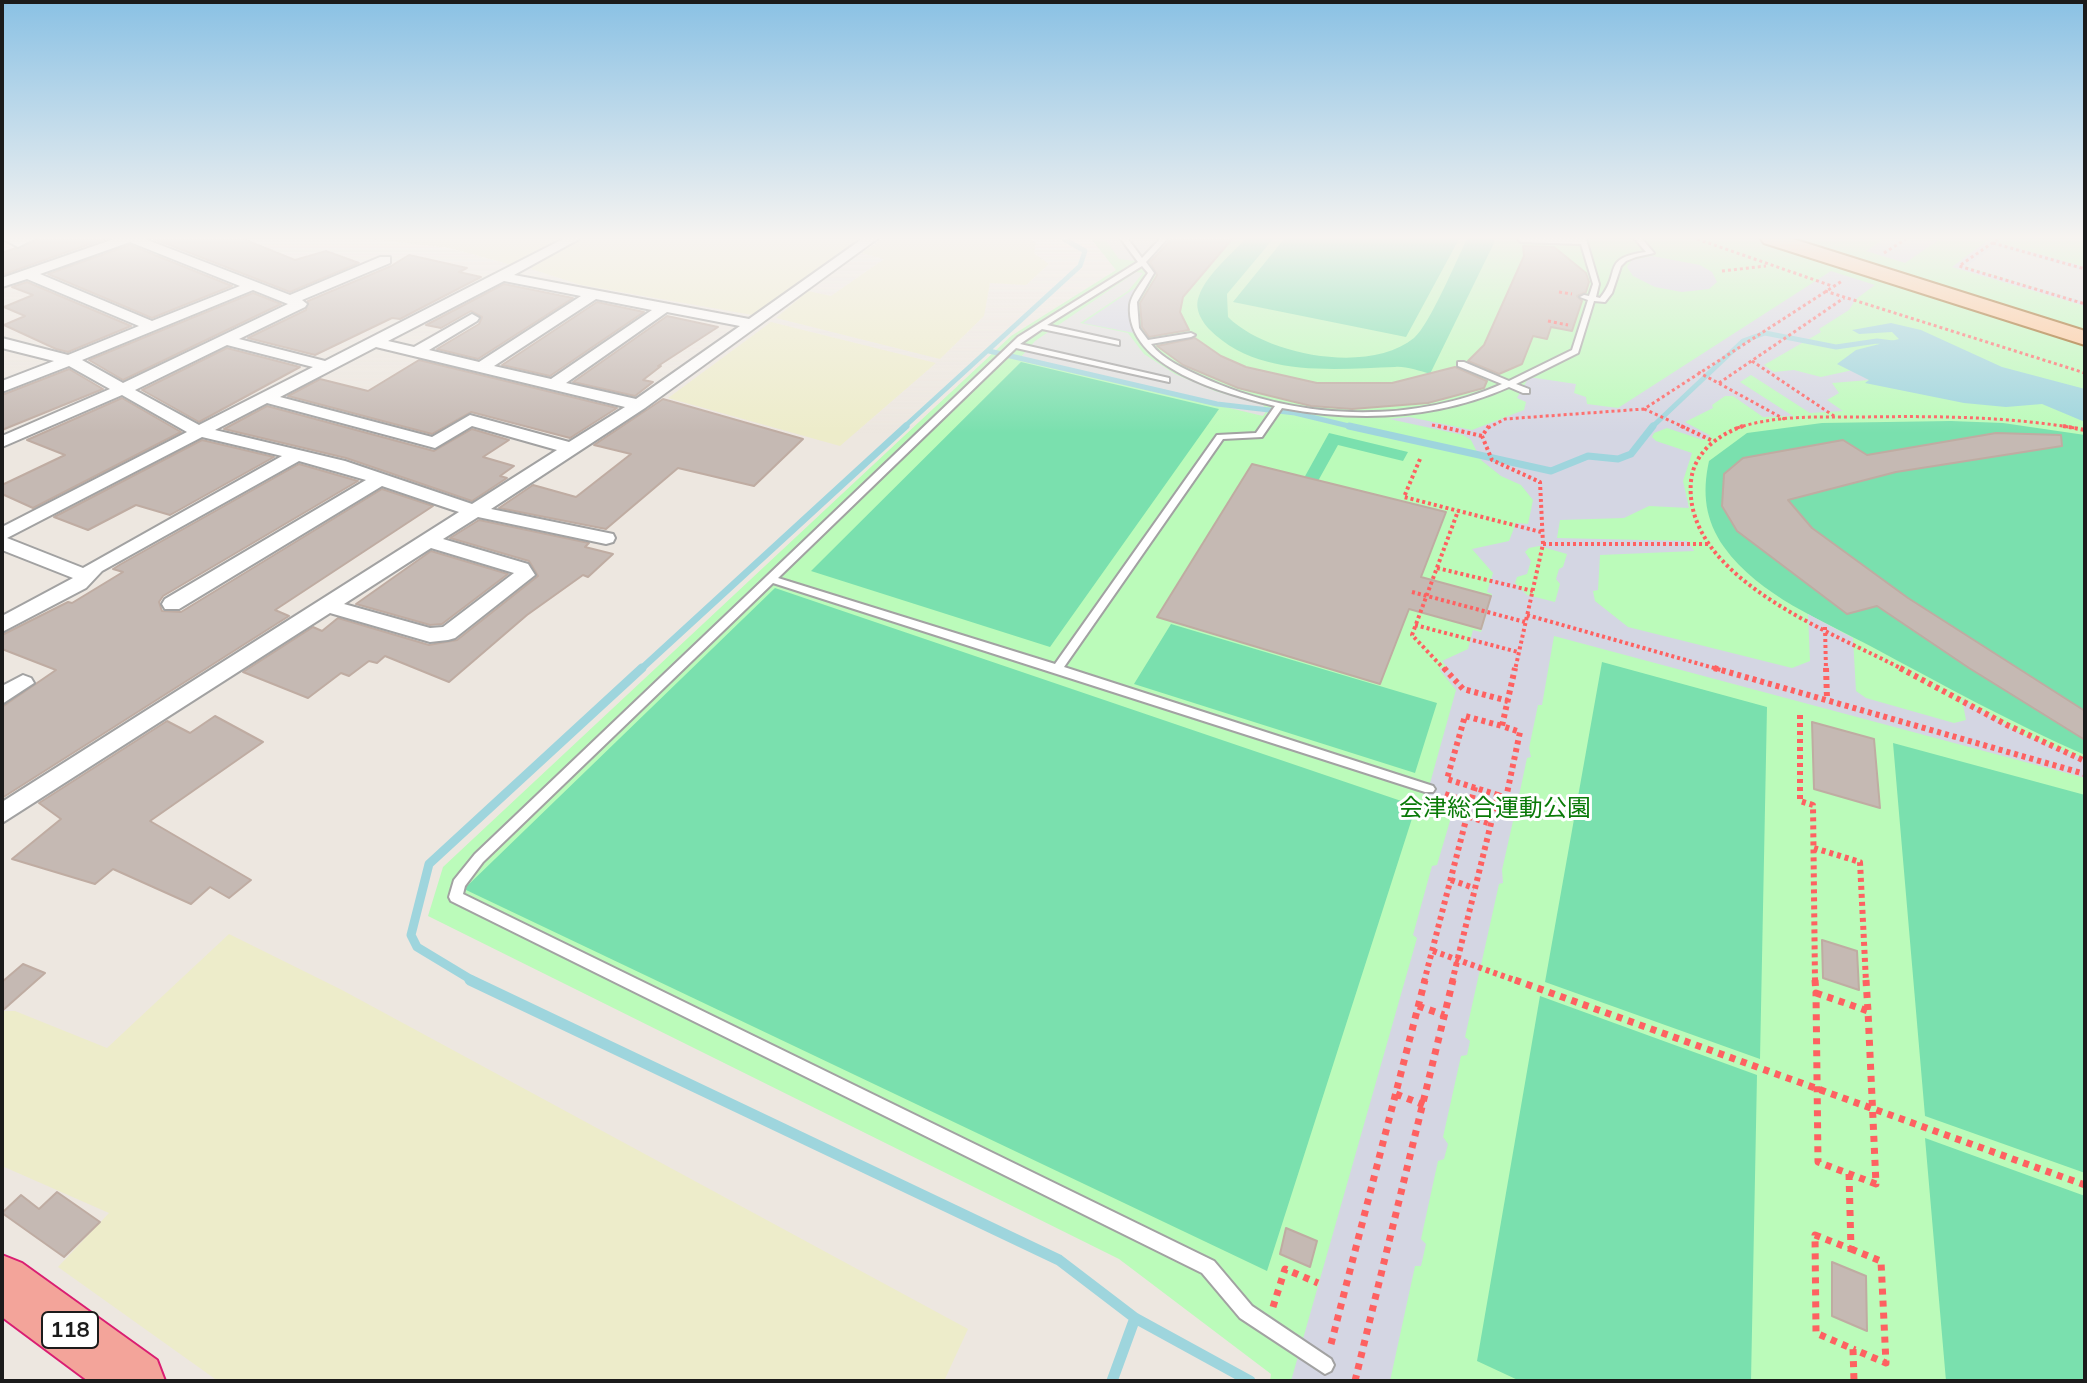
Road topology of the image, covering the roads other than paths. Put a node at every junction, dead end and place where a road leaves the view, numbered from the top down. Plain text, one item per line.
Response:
1 (97, 304) edge
2 (209, 304) edge
3 (299, 304) edge
4 (451, 304) edge
5 (579, 304) edge
6 (650, 304) edge
7 (780, 304) edge
8 (1076, 304) edge
9 (1133, 304) edge
10 (1586, 304) edge
11 (1976, 304) edge
12 (2008, 304) edge
13 (667, 306) junction
14 (472, 318) dead end
15 (751, 324) junction
16 (1040, 326) junction
17 (153, 327) junction
18 (2085, 327) edge
19 (1191, 335) dead end
20 (2085, 338) edge
21 (226, 340) junction
22 (375, 342) junction
23 (1116, 343) dead end
24 (1145, 343) junction
25 (5, 345) edge
26 (1015, 345) junction
27 (416, 352) junction
28 (70, 360) junction
29 (1461, 364) dead end
30 (322, 365) junction
31 (482, 367) junction
32 (1166, 380) dead end
33 (554, 384) junction
34 (1510, 384) junction
35 (2, 387) edge
36 (123, 389) junction
37 (1526, 391) dead end
38 (262, 397) junction
39 (639, 405) junction
40 (1280, 405) junction
41 (197, 431) junction
42 (2, 442) edge
43 (570, 448) junction
44 (297, 455) junction
45 (380, 479) junction
46 (471, 510) junction
47 (2, 534) edge
48 (606, 538) dead end
49 (425, 540) junction
50 (2, 543) edge
51 (86, 576) junction
52 (771, 579) junction
53 (172, 604) dead end
54 (325, 605) junction
55 (2, 625) edge
56 (1057, 669) junction
57 (23, 683) dead end
58 (2, 696) edge
59 (1429, 789) road end
60 (2, 814) edge
61 (2, 1283) edge
62 (1325, 1365) road end
63 (136, 1381) edge

1 - 17 street
2 - 17 street
3 - 21 street
4 - 22 street
5 - 31 street
6 - 13 street
7 - 15 street
8 - 16 lane
9 - 24 lane
10 - 34 lane
11 - 20 main road
12 - 18 main road
13 - 15 street
13 - 33 street
14 - 27 street
15 - 39 street
16 - 23 lane
16 - 26 lane
17 - 28 street
19 - 24 lane
21 - 30 street
21 - 36 street
22 - 27 street
22 - 30 street
24 - 40 lane
25 - 28 street
26 - 32 lane
26 - 52 lane
27 - 31 street
28 - 35 street
28 - 36 street
29 - 34 lane
30 - 38 street
31 - 33 street
33 - 39 street
34 - 37 lane
34 - 40 lane
36 - 41 street
36 - 42 street
38 - 41 street
38 - 43 street
39 - 43 street
40 - 56 lane
41 - 44 street
41 - 47 street
43 - 46 street
44 - 45 street
44 - 51 street
45 - 46 street
45 - 53 street
46 - 48 street
46 - 49 street
49 - 54 street
49 - 54 street
50 - 51 street
51 - 55 street
52 - 56 lane
52 - 62 lane
54 - 60 street
56 - 59 lane
57 - 58 street
61 - 63 highway, 118

